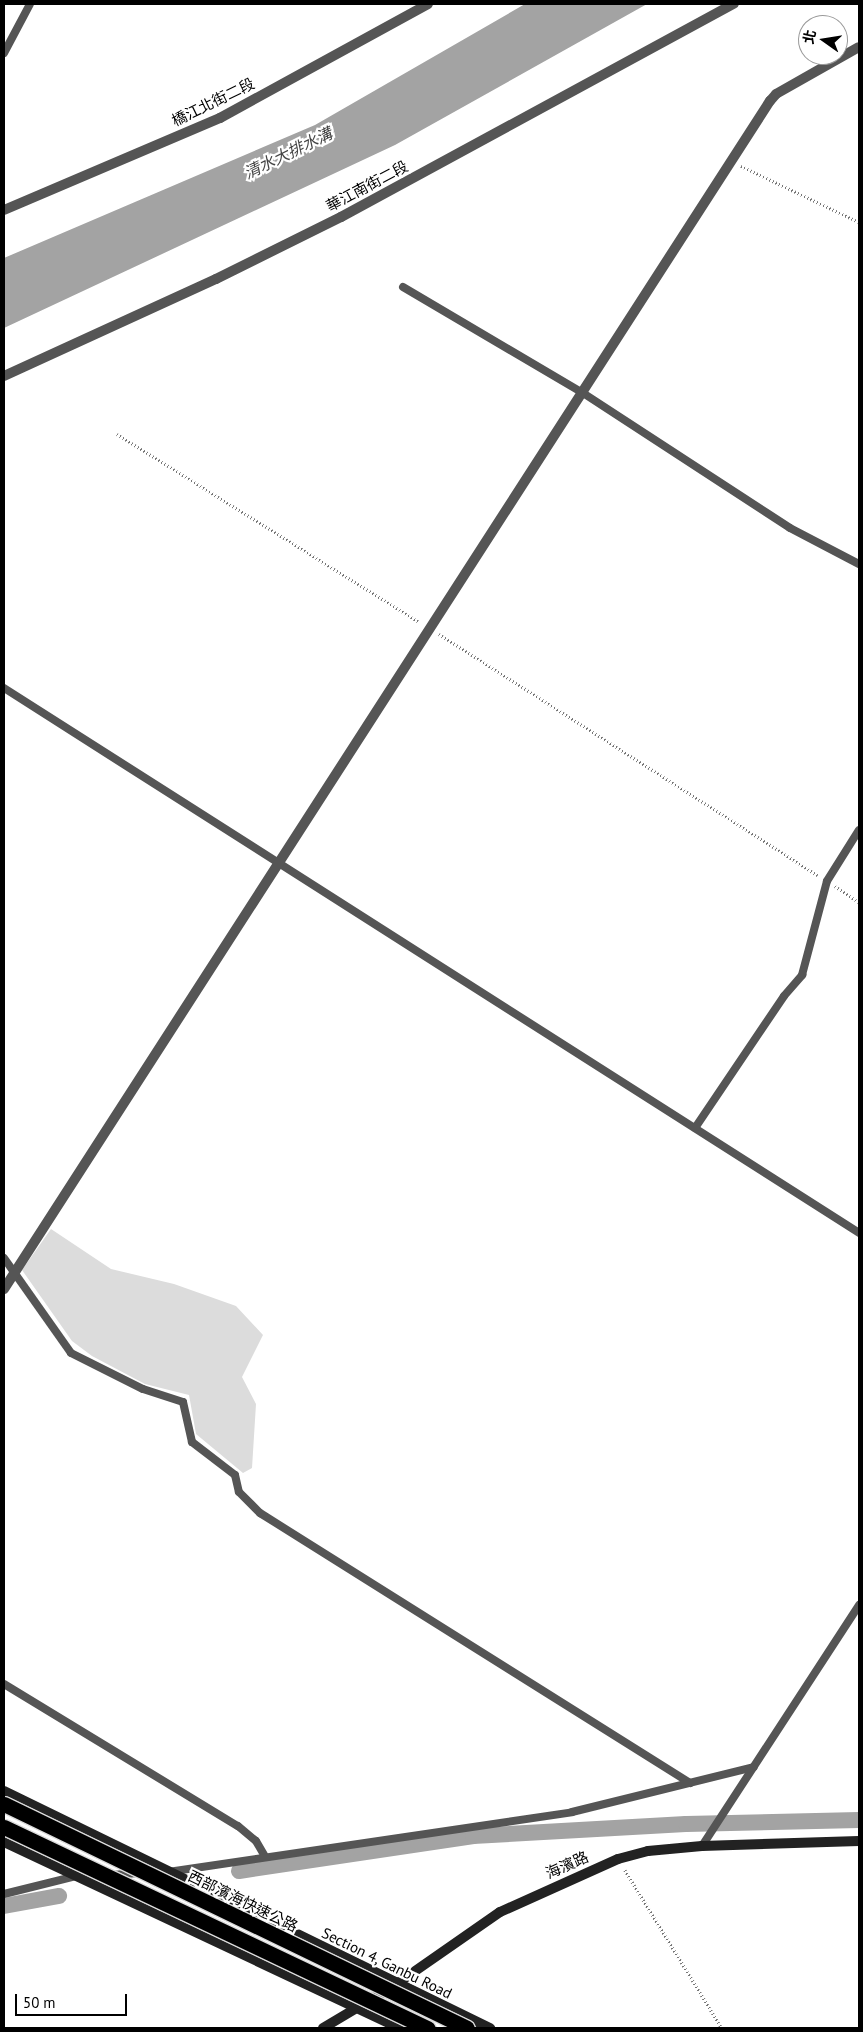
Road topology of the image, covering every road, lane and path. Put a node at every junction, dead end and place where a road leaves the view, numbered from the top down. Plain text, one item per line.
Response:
1 (30, 4) edge
2 (428, 4) edge
3 (734, 4) edge
4 (859, 47) edge
5 (4, 53) edge
6 (731, 162) junction
7 (4, 210) edge
8 (859, 222) edge
9 (403, 287) dead end
10 (4, 376) edge
11 (583, 393) junction
12 (117, 434) dead end
13 (859, 564) edge
14 (431, 630) junction
15 (4, 688) edge
16 (859, 830) edge
17 (280, 865) junction
18 (827, 881) junction
19 (859, 902) edge
20 (695, 1128) junction
21 (859, 1233) edge
22 (4, 1258) edge
23 (14, 1273) junction
24 (4, 1289) edge
25 (859, 1605) edge
26 (4, 1684) edge
27 (752, 1771) junction
28 (690, 1783) junction
29 (4, 1791) edge
30 (4, 1804) edge
31 (4, 1827) edge
32 (4, 1842) edge
33 (859, 1842) edge
34 (702, 1846) junction
35 (264, 1855) junction
36 (618, 1859) junction
37 (171, 1871) junction
38 (77, 1876) junction
39 (4, 1894) edge
40 (396, 1985) junction
41 (355, 2006) junction
42 (323, 2028) edge
43 (400, 2028) edge
44 (428, 2028) edge
45 (467, 2028) edge
46 (490, 2028) edge
47 (722, 2028) edge

1 - 5 lane
2 - 7 street, 橋江北街二段
3 - 10 street, 華江南街二段
4 - 6 street
6 - 8 path
6 - 11 street
9 - 11 lane
11 - 13 lane
11 - 14 street
12 - 14 path
14 - 17 street
14 - 18 path
15 - 17 lane
16 - 18 lane
17 - 20 lane
17 - 23 street
18 - 19 path
18 - 20 lane
20 - 21 lane
22 - 23 lane
23 - 24 street
23 - 28 lane
25 - 27 lane
26 - 35 lane
27 - 28 lane
27 - 34 lane
28 - 35 lane
29 - 37 street, Section 4, Ganbu Road
30 - 45 highway, 西部濱海快速公路, bridge
31 - 44 highway, bridge
32 - 38 street
33 - 34 street, 海濱路
34 - 36 street, 海濱路
35 - 37 lane
36 - 40 street, 海濱路
36 - 47 path
37 - 38 lane
37 - 40 street, Section 4, Ganbu Road
38 - 39 lane
38 - 41 street
40 - 41 street, 海濱路
40 - 46 street, Section 4, Ganbu Road
41 - 42 street, 海濱路
41 - 43 street

